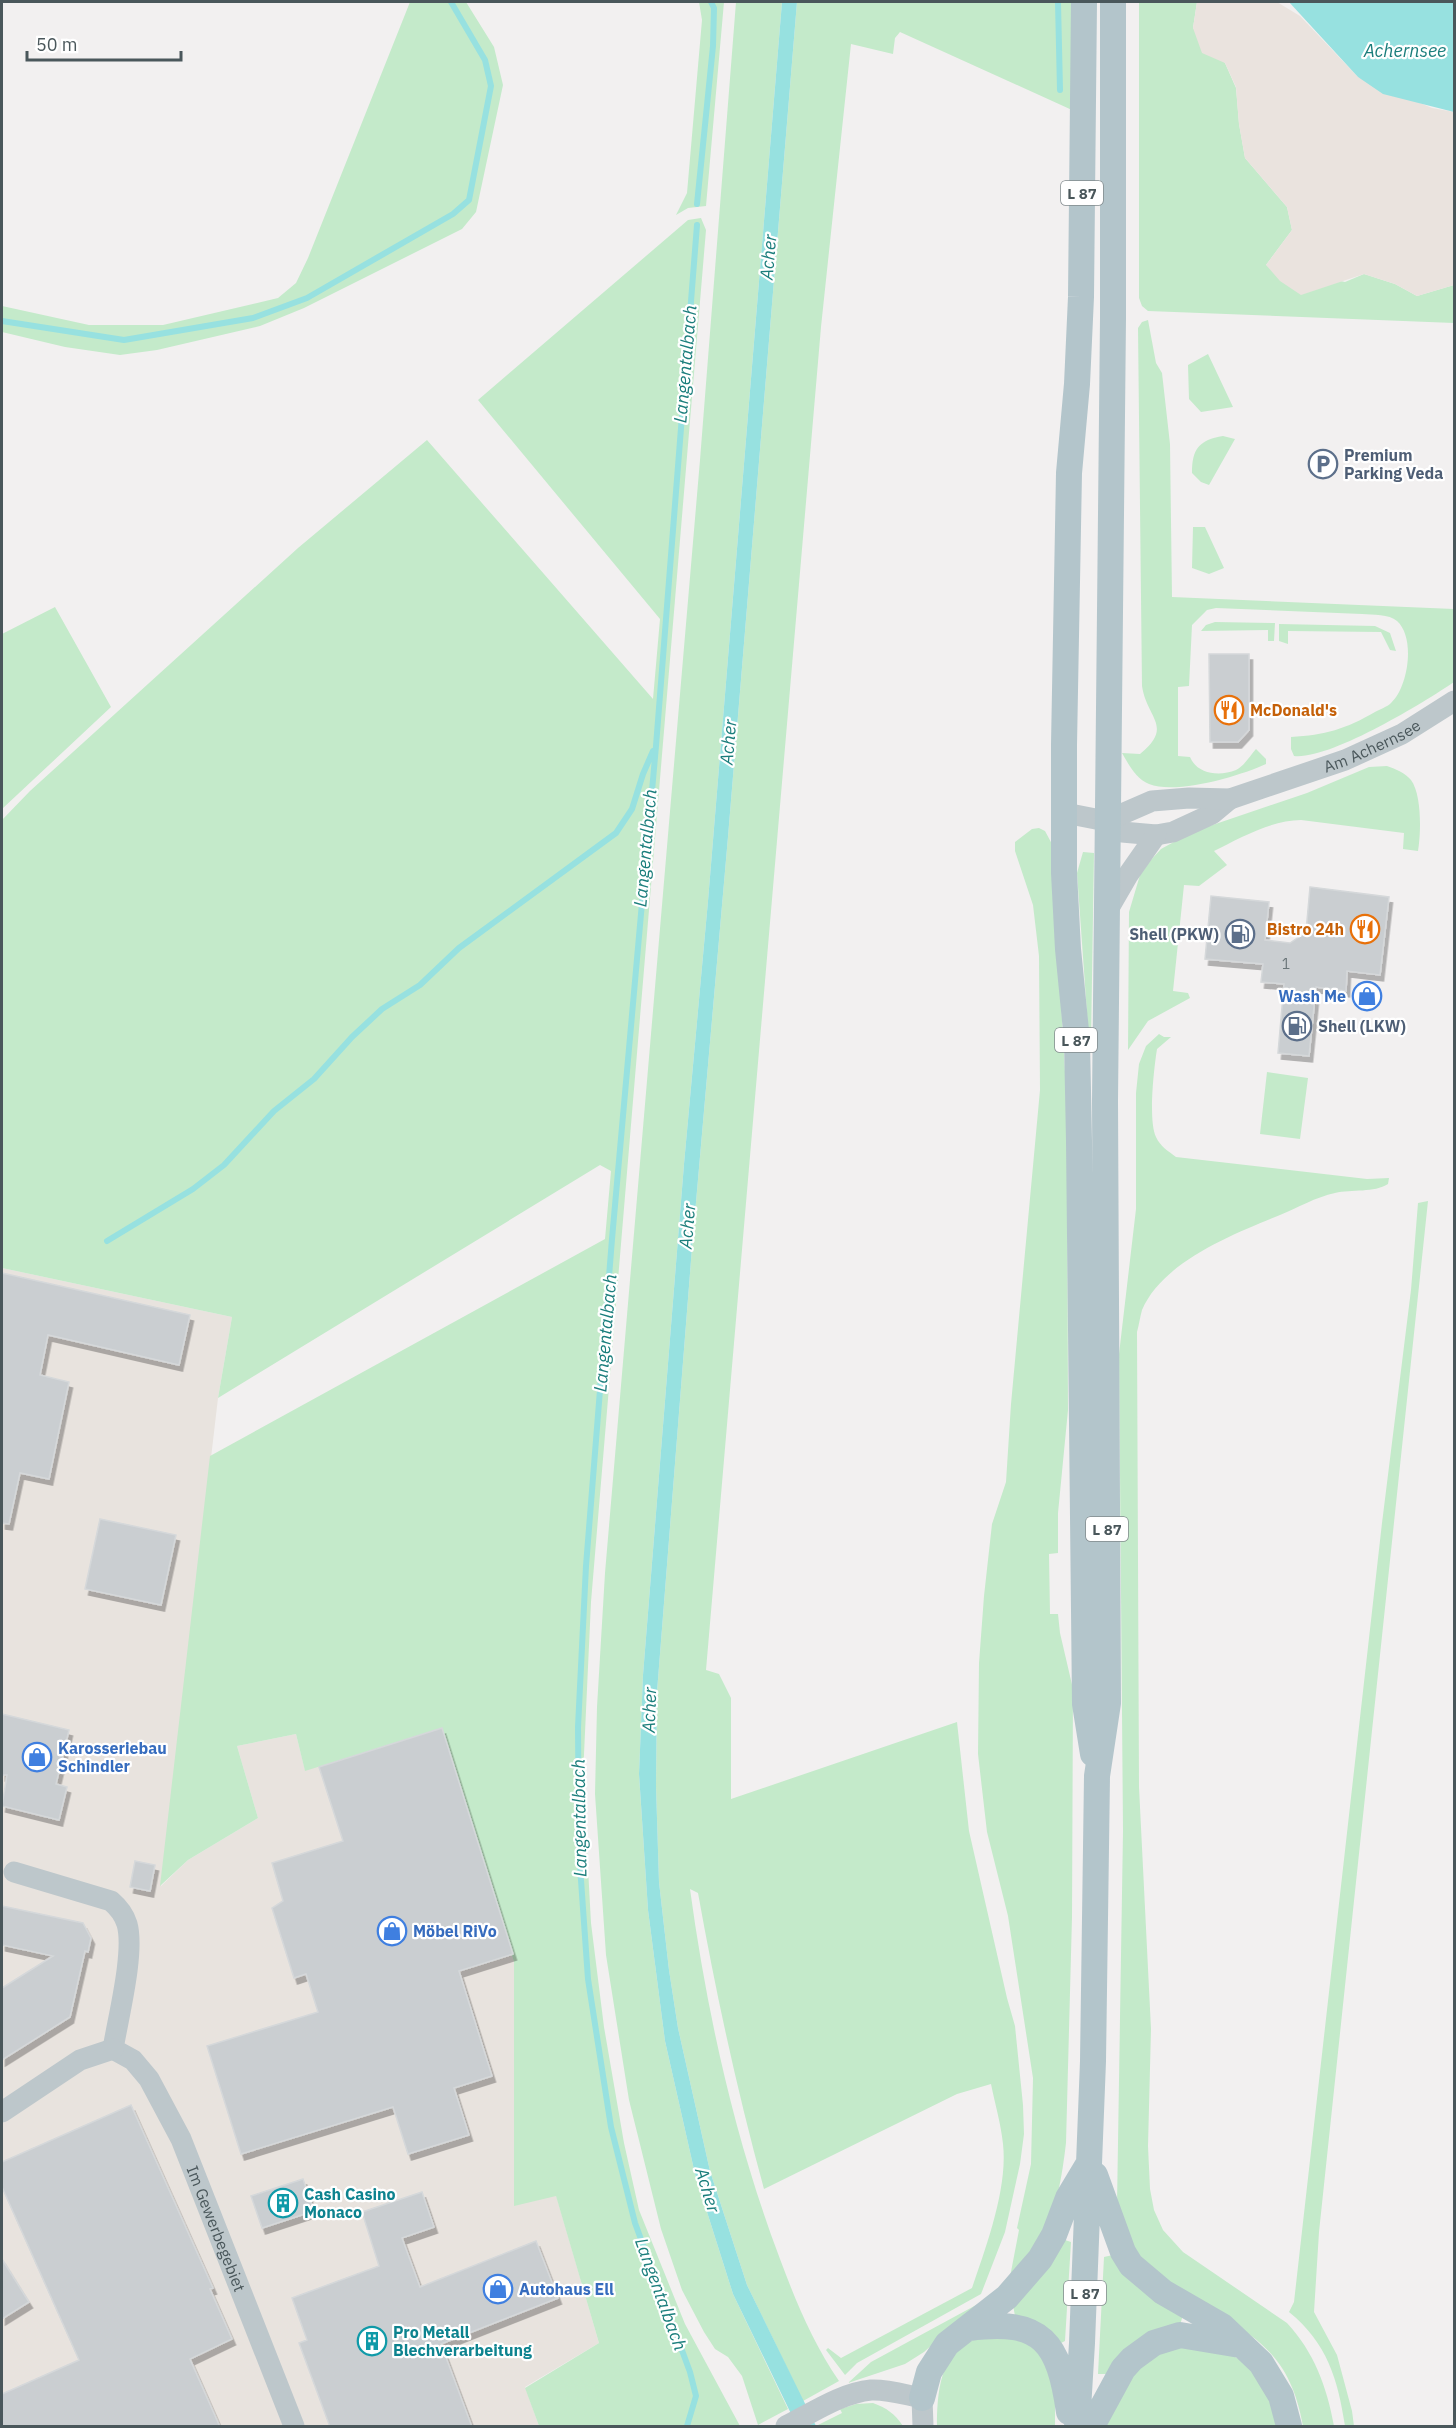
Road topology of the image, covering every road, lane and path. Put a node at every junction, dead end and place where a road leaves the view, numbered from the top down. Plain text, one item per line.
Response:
1 (1084, 2) edge
2 (1113, 2) edge
3 (1455, 701) edge
4 (1230, 799) junction
5 (1065, 813) junction
6 (1106, 821) junction
7 (1156, 835) junction
8 (1106, 913) junction
9 (1097, 1776) junction
10 (14, 1872) dead end
11 (113, 2049) junction
12 (2, 2112) edge
13 (1090, 2160) junction
14 (969, 2328) junction
15 (1241, 2345) junction
16 (922, 2398) junction
17 (294, 2427) edge
18 (786, 2427) edge
19 (923, 2427) edge
20 (1071, 2427) edge
21 (1077, 2427) edge
22 (1092, 2427) edge
23 (1289, 2427) edge

1 - 5 main road, L 87
2 - 6 main road, L 87
3 - 4 street, Am Achernsee
4 - 6 street
4 - 7 street
5 - 6 street
5 - 9 main road, L 87
6 - 7 street
6 - 8 main road, L 87
7 - 8 street
8 - 9 main road, L 87
9 - 13 main road, L 87
10 - 11 street
11 - 12 street
11 - 17 street, Im Gewerbegebiet
13 - 14 main road
13 - 15 main road
13 - 21 main road, L 87
14 - 16 main road
14 - 20 main road
15 - 22 main road
15 - 23 main road
16 - 18 street
16 - 19 street

